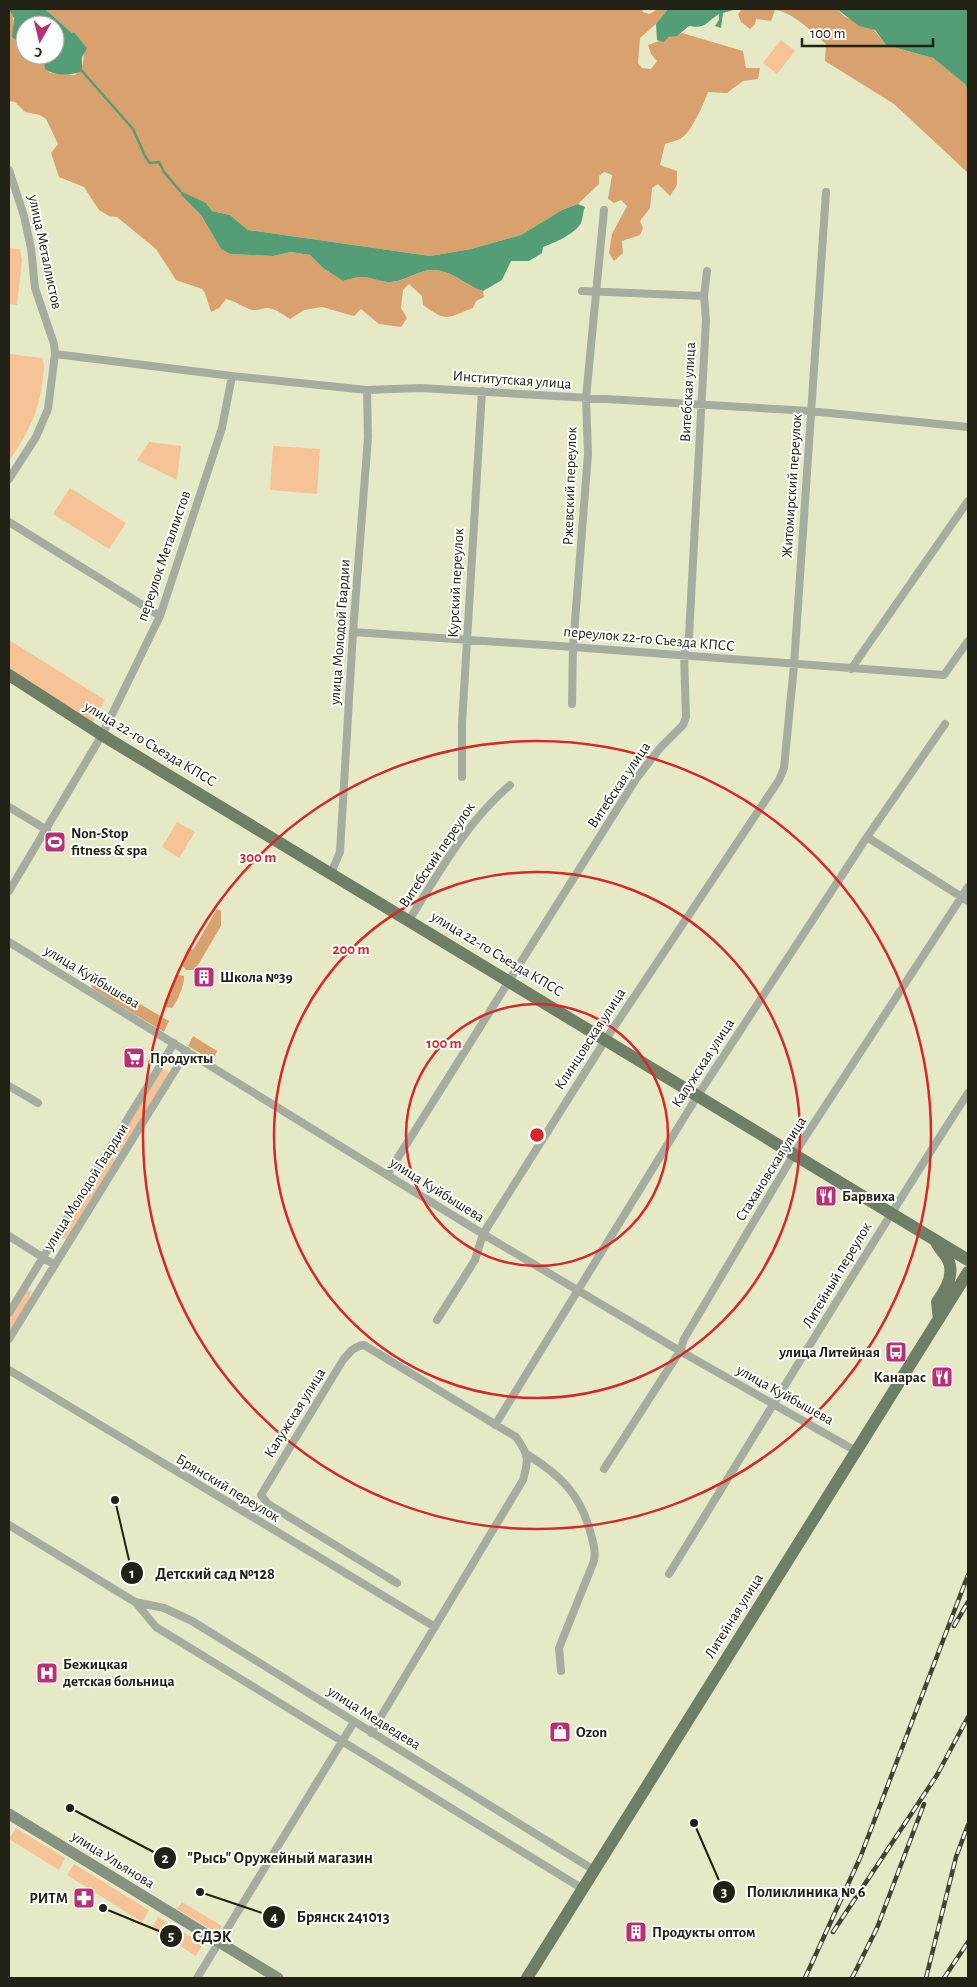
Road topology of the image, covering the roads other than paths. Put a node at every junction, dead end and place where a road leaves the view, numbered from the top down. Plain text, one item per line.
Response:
1 (9, 170) edge
2 (826, 192) dead end
3 (604, 210) dead end
4 (707, 270) dead end
5 (582, 291) dead end
6 (598, 292) junction
7 (704, 296) junction
8 (55, 354) junction
9 (232, 376) junction
10 (367, 390) junction
11 (482, 391) junction
12 (586, 398) junction
13 (701, 405) junction
14 (810, 411) junction
15 (948, 425) junction
16 (968, 427) edge
17 (968, 434) edge
18 (9, 479) edge
19 (968, 501) edge
20 (9, 522) edge
21 (160, 616) junction
22 (353, 632) junction
23 (467, 641) junction
24 (968, 641) edge
25 (574, 646) junction
26 (684, 655) junction
27 (794, 665) junction
28 (851, 670) junction
29 (9, 675) edge
30 (572, 704) dead end
31 (945, 724) dead end
32 (102, 735) junction
33 (462, 777) dead end
34 (779, 780) joint
35 (510, 785) dead end
36 (9, 807) edge
37 (47, 830) junction
38 (867, 837) junction
39 (331, 873) junction
40 (968, 887) edge
41 (9, 892) edge
42 (965, 899) edge
43 (409, 920) junction
44 (9, 942) edge
45 (509, 981) junction
46 (606, 1039) junction
47 (174, 1043) junction
48 (187, 1050) junction
49 (9, 1086) edge
50 (968, 1094) edge
51 (698, 1095) junction
52 (38, 1103) dead end
53 (794, 1154) junction
54 (387, 1175) junction
55 (891, 1212) junction
56 (483, 1234) junction
57 (9, 1236) edge
58 (935, 1240) junction
59 (43, 1257) junction
60 (968, 1260) edge
61 (55, 1265) junction
62 (968, 1272) edge
63 (579, 1291) junction
64 (9, 1313) edge
65 (939, 1319) junction
66 (437, 1320) dead end
67 (9, 1339) edge
68 (680, 1352) junction
69 (9, 1370) edge
70 (774, 1406) junction
71 (495, 1425) junction
72 (856, 1451) junction
73 (528, 1455) junction
74 (604, 1469) dead end
75 (9, 1525) edge
76 (669, 1574) dead end
77 (397, 1583) dead end
78 (135, 1602) junction
79 (435, 1627) junction
80 (561, 1671) dead end
81 (354, 1722) junction
82 (371, 1733) junction
83 (342, 1741) junction
84 (10, 1818) edge
85 (594, 1870) junction
86 (583, 1889) junction
87 (219, 1943) junction
88 (197, 1978) edge
89 (278, 1978) edge
90 (527, 1978) edge

1 - 8 street, улица Металлистов
2 - 14 street, Житомирский переулок
3 - 6 street, Ржевский переулок
4 - 7 street, Витебская улица
5 - 6 street
6 - 7 street
6 - 12 street, Ржевский переулок
7 - 13 street, Витебская улица
8 - 9 street, Институтская улица
8 - 18 street, улица Металлистов
9 - 10 street, Институтская улица
9 - 21 street, переулок Металлистов
10 - 11 street, Институтская улица
10 - 22 street, улица Молодой Гвардии
11 - 12 street, Институтская улица
11 - 23 street, Курский переулок
12 - 13 street, Институтская улица
12 - 25 street, Ржевский переулок
13 - 14 street, Институтская улица
13 - 26 street, Витебская улица
14 - 15 street, Институтская улица
14 - 27 street, Житомирский переулок
15 - 16 street, Институтская улица
15 - 17 street
19 - 28 street
20 - 21 street
21 - 32 street, переулок Металлистов
22 - 23 street, переулок 22-го Съезда КПСС
22 - 39 street, улица Молодой Гвардии
23 - 25 street, переулок 22-го Съезда КПСС
23 - 33 street, Курский переулок
24 - 28 street, переулок 22-го Съезда КПСС
25 - 26 street, переулок 22-го Съезда КПСС
25 - 30 street, Ржевский переулок
26 - 27 street, переулок 22-го Съезда КПСС
26 - 45 street, Витебская улица
27 - 28 street, переулок 22-го Съезда КПСС
27 - 34 street, Житомирский переулок
29 - 32 main road, улица 22-го Съезда КПСС
31 - 38 street, Калужская улица
32 - 37 street, переулок Металлистов
32 - 39 main road, улица 22-го Съезда КПСС
34 - 46 street, Клинцовская улица
35 - 43 street, Витебский переулок
36 - 37 street
37 - 41 street, переулок Металлистов
38 - 42 street
38 - 51 street, Калужская улица
39 - 43 main road, улица 22-го Съезда КПСС
40 - 42 street, Стахановская улица
42 - 53 street, Стахановская улица
43 - 45 main road, улица 22-го Съезда КПСС
44 - 47 street, улица Куйбышева
45 - 46 main road, улица 22-го Съезда КПСС
45 - 54 street, Витебская улица
46 - 51 main road, улица 22-го Съезда КПСС
46 - 56 street, Клинцовская улица
47 - 48 street, улица Куйбышева
47 - 59 street, улица Молодой Гвардии
48 - 54 street, улица Куйбышева
48 - 61 street, улица Молодой Гвардии
49 - 52 street
50 - 55 street, Литейный переулок
51 - 53 main road, улица 22-го Съезда КПСС
51 - 63 street, Калужская улица
53 - 55 main road, улица 22-го Съезда КПСС
53 - 68 street, Стахановская улица
54 - 56 street, улица Куйбышева
55 - 58 main road, улица 22-го Съезда КПСС
55 - 70 street, Литейный переулок
56 - 63 street, улица Куйбышева
56 - 66 street, Клинцовская улица
57 - 59 street
58 - 60 main road, улица 22-го Съезда КПСС
58 - 65 main road
59 - 61 street
59 - 64 street, улица Молодой Гвардии
61 - 67 street, улица Молодой Гвардии
62 - 65 main road, Литейная улица
63 - 68 street, улица Куйбышева
63 - 71 street, Калужская улица
65 - 72 main road, Литейная улица
68 - 70 street, улица Куйбышева
68 - 74 street, Стахановская улица
69 - 79 street, Брянский переулок
70 - 72 street, улица Куйбышева
70 - 76 street, Литейный переулок
71 - 73 street, Калужская улица
71 - 77 street, Калужская улица
72 - 85 main road, Литейная улица
73 - 79 street
73 - 80 street, Калужская улица
75 - 78 street, улица Медведева
78 - 81 street, улица Медведева
78 - 83 street, улица Медведева
79 - 82 street
81 - 82 street, улица Медведева
81 - 83 street
82 - 85 street, улица Медведева
83 - 86 street, улица Медведева
83 - 87 street
84 - 87 main road, улица Ульянова
85 - 86 main road, Литейная улица
86 - 90 main road, Литейная улица
87 - 88 street
87 - 89 main road, улица Ульянова

